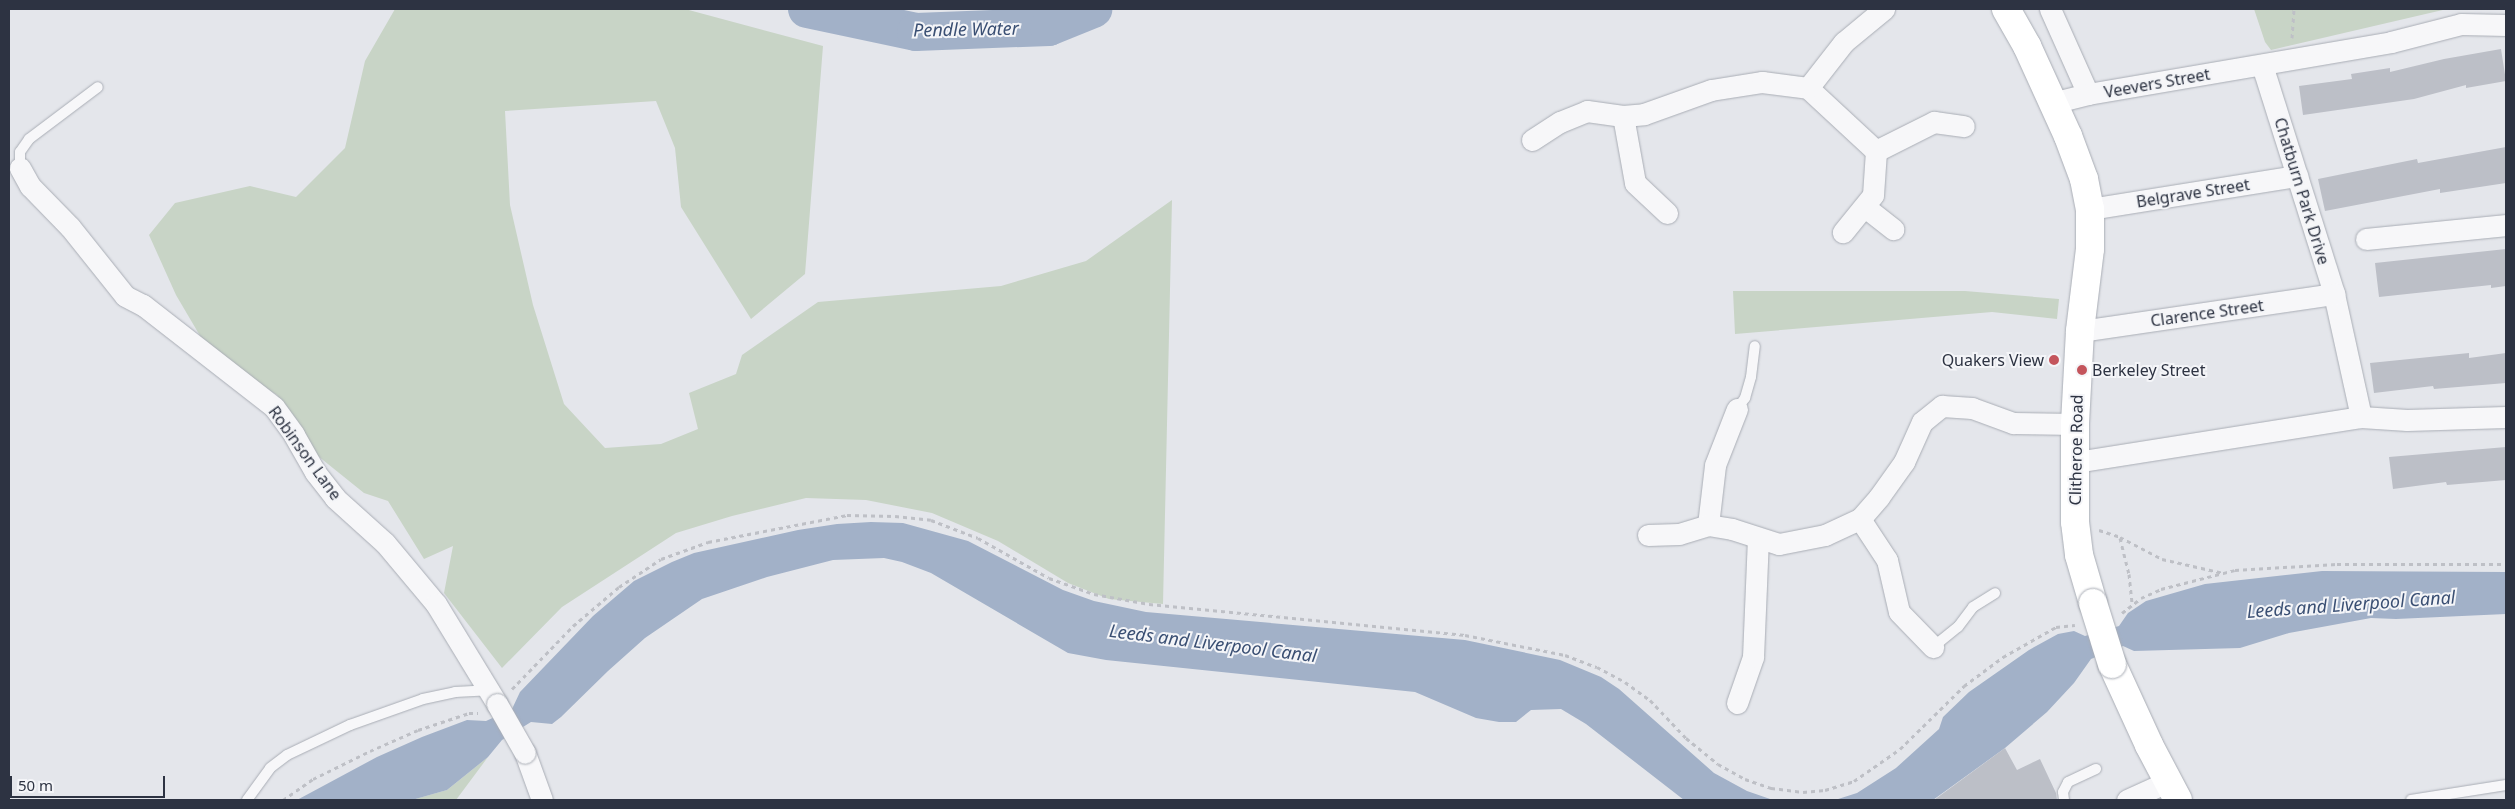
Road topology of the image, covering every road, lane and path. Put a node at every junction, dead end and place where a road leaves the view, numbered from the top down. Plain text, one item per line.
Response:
1 (2006, 9) edge
2 (2050, 9) edge
3 (2294, 9) edge
4 (1880, 10) edge
5 (2506, 25) edge
6 (2291, 60) junction
7 (2262, 65) junction
8 (98, 87) dead end
9 (1808, 88) junction
10 (2088, 94) junction
11 (2052, 103) junction
12 (1623, 116) junction
13 (1964, 126) dead end
14 (1532, 140) dead end
15 (1876, 151) junction
16 (20, 168) joint
17 (2297, 176) junction
18 (1865, 207) junction
19 (2090, 209) junction
20 (1667, 213) dead end
21 (2506, 225) edge
22 (1893, 229) dead end
23 (1843, 232) dead end
24 (2366, 239) dead end
25 (2334, 294) junction
26 (2080, 331) junction
27 (1755, 346) dead end
28 (1737, 409) joint
29 (2361, 417) junction
30 (2506, 417) edge
31 (2075, 424) junction
32 (2076, 462) junction
33 (1860, 519) junction
34 (2076, 522) junction
35 (1708, 525) junction
36 (1648, 535) dead end
37 (2120, 537) junction
38 (1758, 538) junction
39 (2506, 564) edge
40 (2223, 573) junction
41 (1995, 593) dead end
42 (2132, 604) junction
43 (2119, 616) dead end
44 (2081, 628) dead end
45 (1933, 647) joint
46 (493, 701) junction
47 (1737, 703) dead end
48 (2096, 769) dead end
49 (2506, 785) edge
50 (2174, 791) edge
51 (247, 800) edge
52 (283, 800) edge
53 (542, 800) edge
54 (2064, 800) edge
55 (2127, 800) edge
56 (2411, 800) edge

1 - 11 main road, Clitheroe Road
2 - 10 street
3 - 6 path
4 - 9 street
5 - 6 street
6 - 7 street
7 - 10 street, Veevers Street
7 - 17 street, Chatburn Park Drive
8 - 16 lane
9 - 12 street
9 - 15 street
10 - 11 street, Veevers Street
11 - 19 main road, Clitheroe Road
12 - 14 street
12 - 20 street
13 - 15 street
15 - 18 street
16 - 46 street, Robinson Lane
17 - 19 street, Belgrave Street
17 - 25 street, Chatburn Park Drive
18 - 22 street
18 - 23 street
19 - 26 main road, Clitheroe Road
21 - 24 street
25 - 26 street, Clarence Street
25 - 29 street, Chatburn Park Drive
26 - 31 main road, Clitheroe Road
27 - 28 lane
28 - 35 street
29 - 30 street
29 - 32 street
31 - 32 main road, Clitheroe Road
31 - 33 street
32 - 34 main road, Clitheroe Road
33 - 38 street
33 - 45 street
34 - 37 path
34 - 50 main road, Clitheroe Road, bridge
35 - 36 street
35 - 38 street
37 - 40 path
37 - 42 path
38 - 47 street
39 - 40 path
40 - 42 path
41 - 45 lane
42 - 43 path
44 - 46 path
46 - 51 lane
46 - 52 path
46 - 53 street, Robinson Lane, bridge
48 - 54 lane
49 - 56 lane
50 - 55 street

